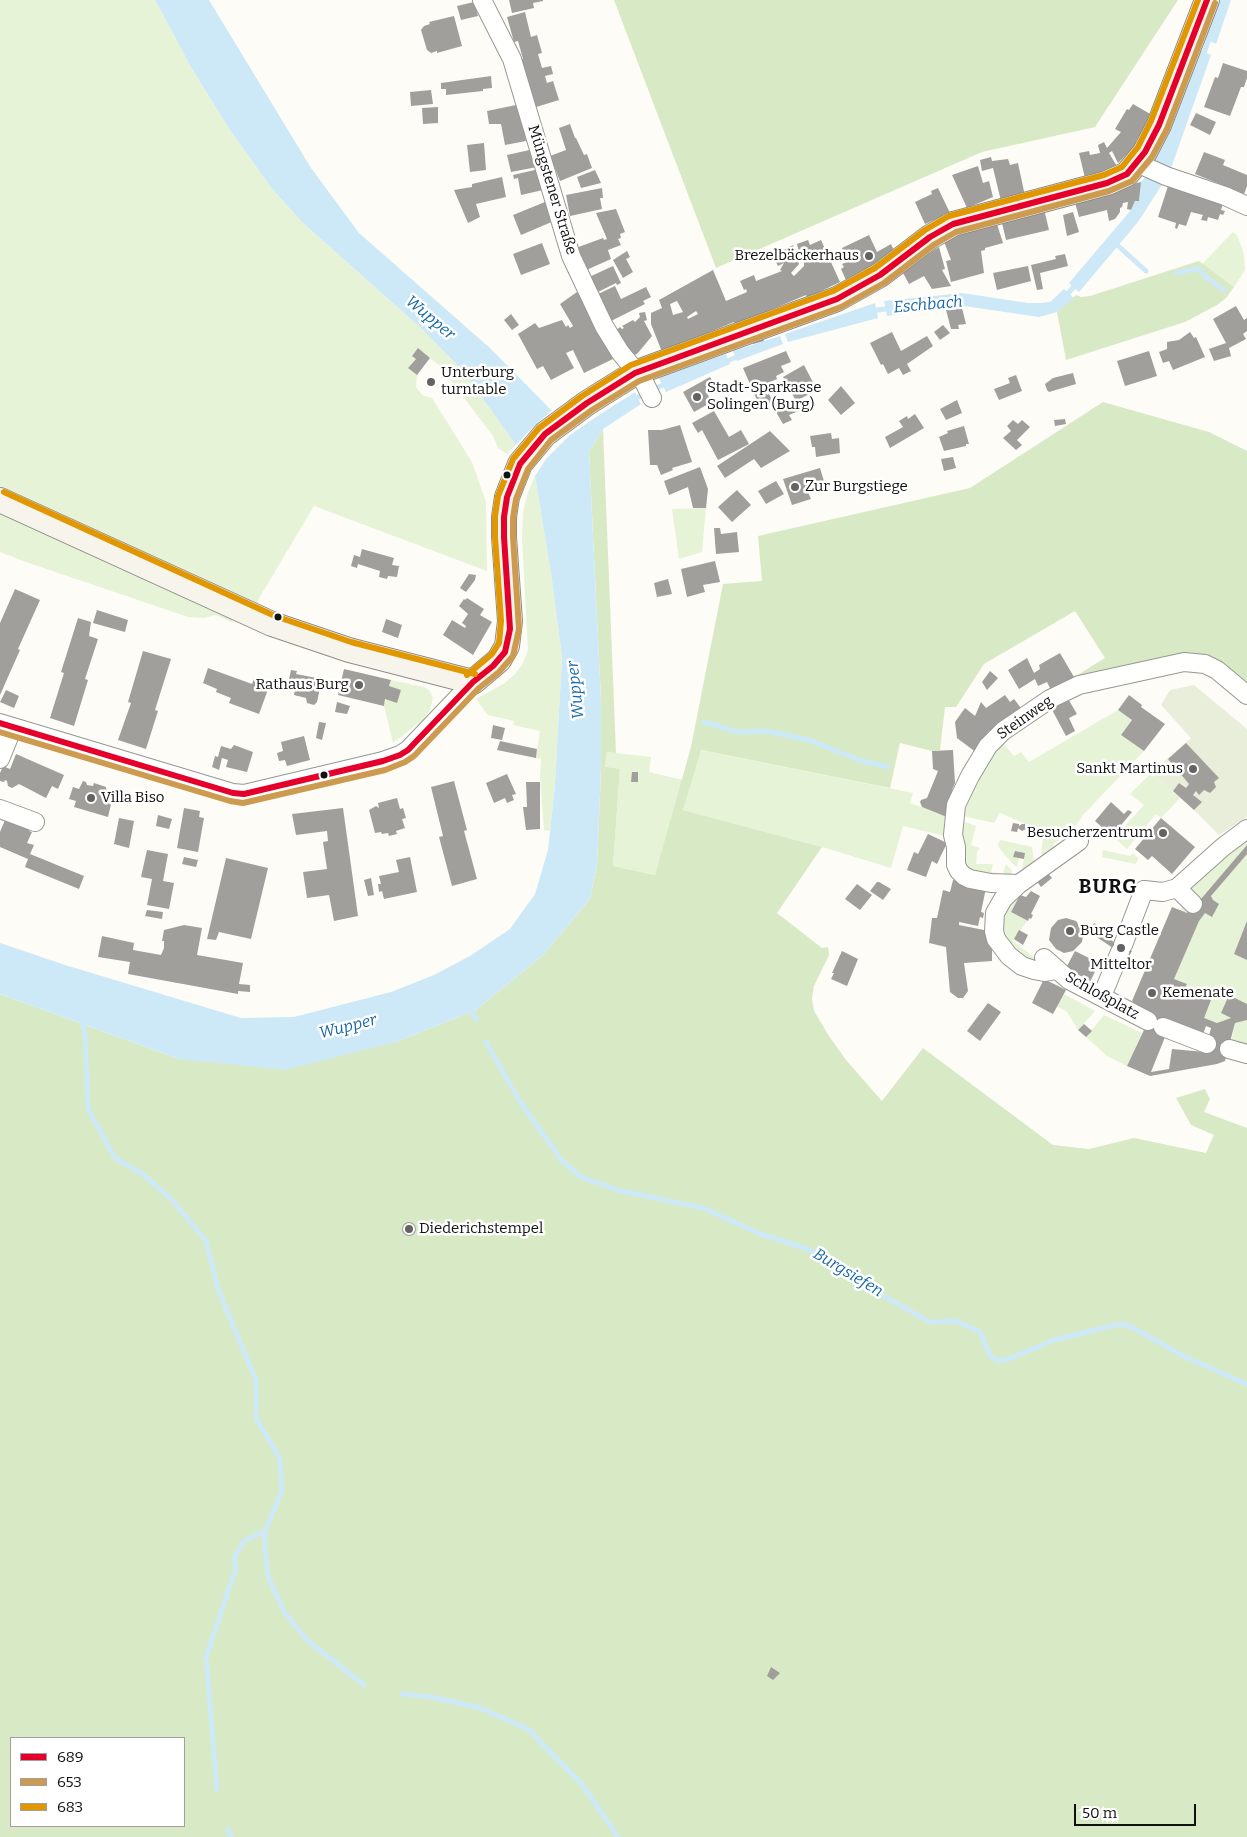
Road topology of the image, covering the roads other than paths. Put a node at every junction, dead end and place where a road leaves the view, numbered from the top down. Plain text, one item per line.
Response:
1 (482, 0) edge
2 (496, 0) edge
3 (1207, 0) edge
4 (494, 21) junction
5 (1143, 166) junction
6 (1247, 206) edge
7 (634, 377) junction
8 (652, 398) dead end
9 (0, 500) edge
10 (473, 682) junction
11 (1247, 695) edge
12 (7, 725) edge
13 (0, 758) edge
14 (0, 809) edge
15 (35, 822) dead end
16 (1247, 829) edge
17 (1079, 841) dead end
18 (1019, 884) junction
19 (1177, 888) junction
20 (1193, 904) dead end
21 (1102, 996) junction
22 (1208, 1044) dead end
23 (1229, 1049) dead end
24 (1247, 1054) edge

1 - 4 street, Müngstener Straße
2 - 4 street
3 - 5 main road
4 - 7 street, Müngstener Straße
5 - 6 street
5 - 7 main road
7 - 8 street, Müngstener Straße
7 - 10 main road
9 - 10 main road
10 - 12 street
11 - 18 street, Steinweg
12 - 13 street
14 - 15 street
16 - 19 street
17 - 18 street, Schloßplatz
18 - 21 street, Schloßplatz
19 - 20 street
19 - 21 street
21 - 22 street, Schloßplatz
23 - 24 street

